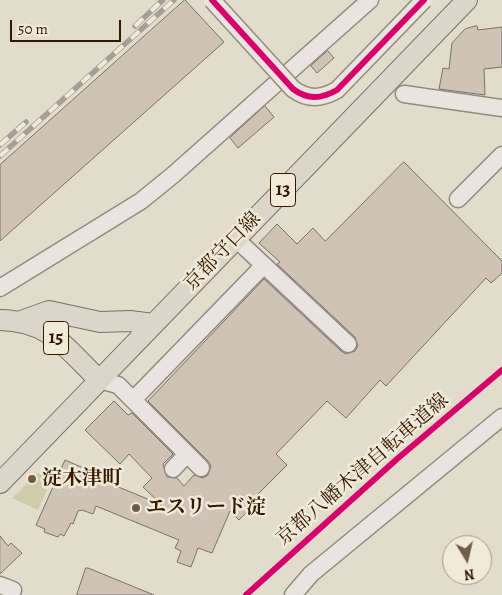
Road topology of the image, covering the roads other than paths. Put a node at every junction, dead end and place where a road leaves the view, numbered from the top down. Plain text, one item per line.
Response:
1 (212, 0) edge
2 (370, 0) edge
3 (424, 0) edge
4 (467, 0) edge
5 (404, 94) dead end
6 (502, 108) edge
7 (502, 155) edge
8 (458, 199) dead end
9 (236, 239) junction
10 (264, 264) junction
11 (0, 288) edge
12 (0, 320) edge
13 (21, 321) junction
14 (153, 324) junction
15 (348, 344) dead end
16 (99, 380) junction
17 (131, 398) junction
18 (502, 416) edge
19 (186, 454) junction
20 (201, 468) dead end
21 (174, 469) dead end
22 (0, 483) edge
23 (293, 595) edge

1 - 3 street, bridge
2 - 11 street
4 - 9 main road, 京都守口線 / 13
5 - 6 street
7 - 8 street
9 - 10 street
9 - 14 main road, 京都守口線 / 13
10 - 15 street
10 - 17 street
12 - 13 main road, 15
13 - 14 main road
13 - 16 main road, 15
14 - 16 main road, 京都守口線 / 13
16 - 17 street
16 - 22 main road, 京都守口線 / 13
17 - 19 street
18 - 23 street
19 - 20 street
19 - 21 street

